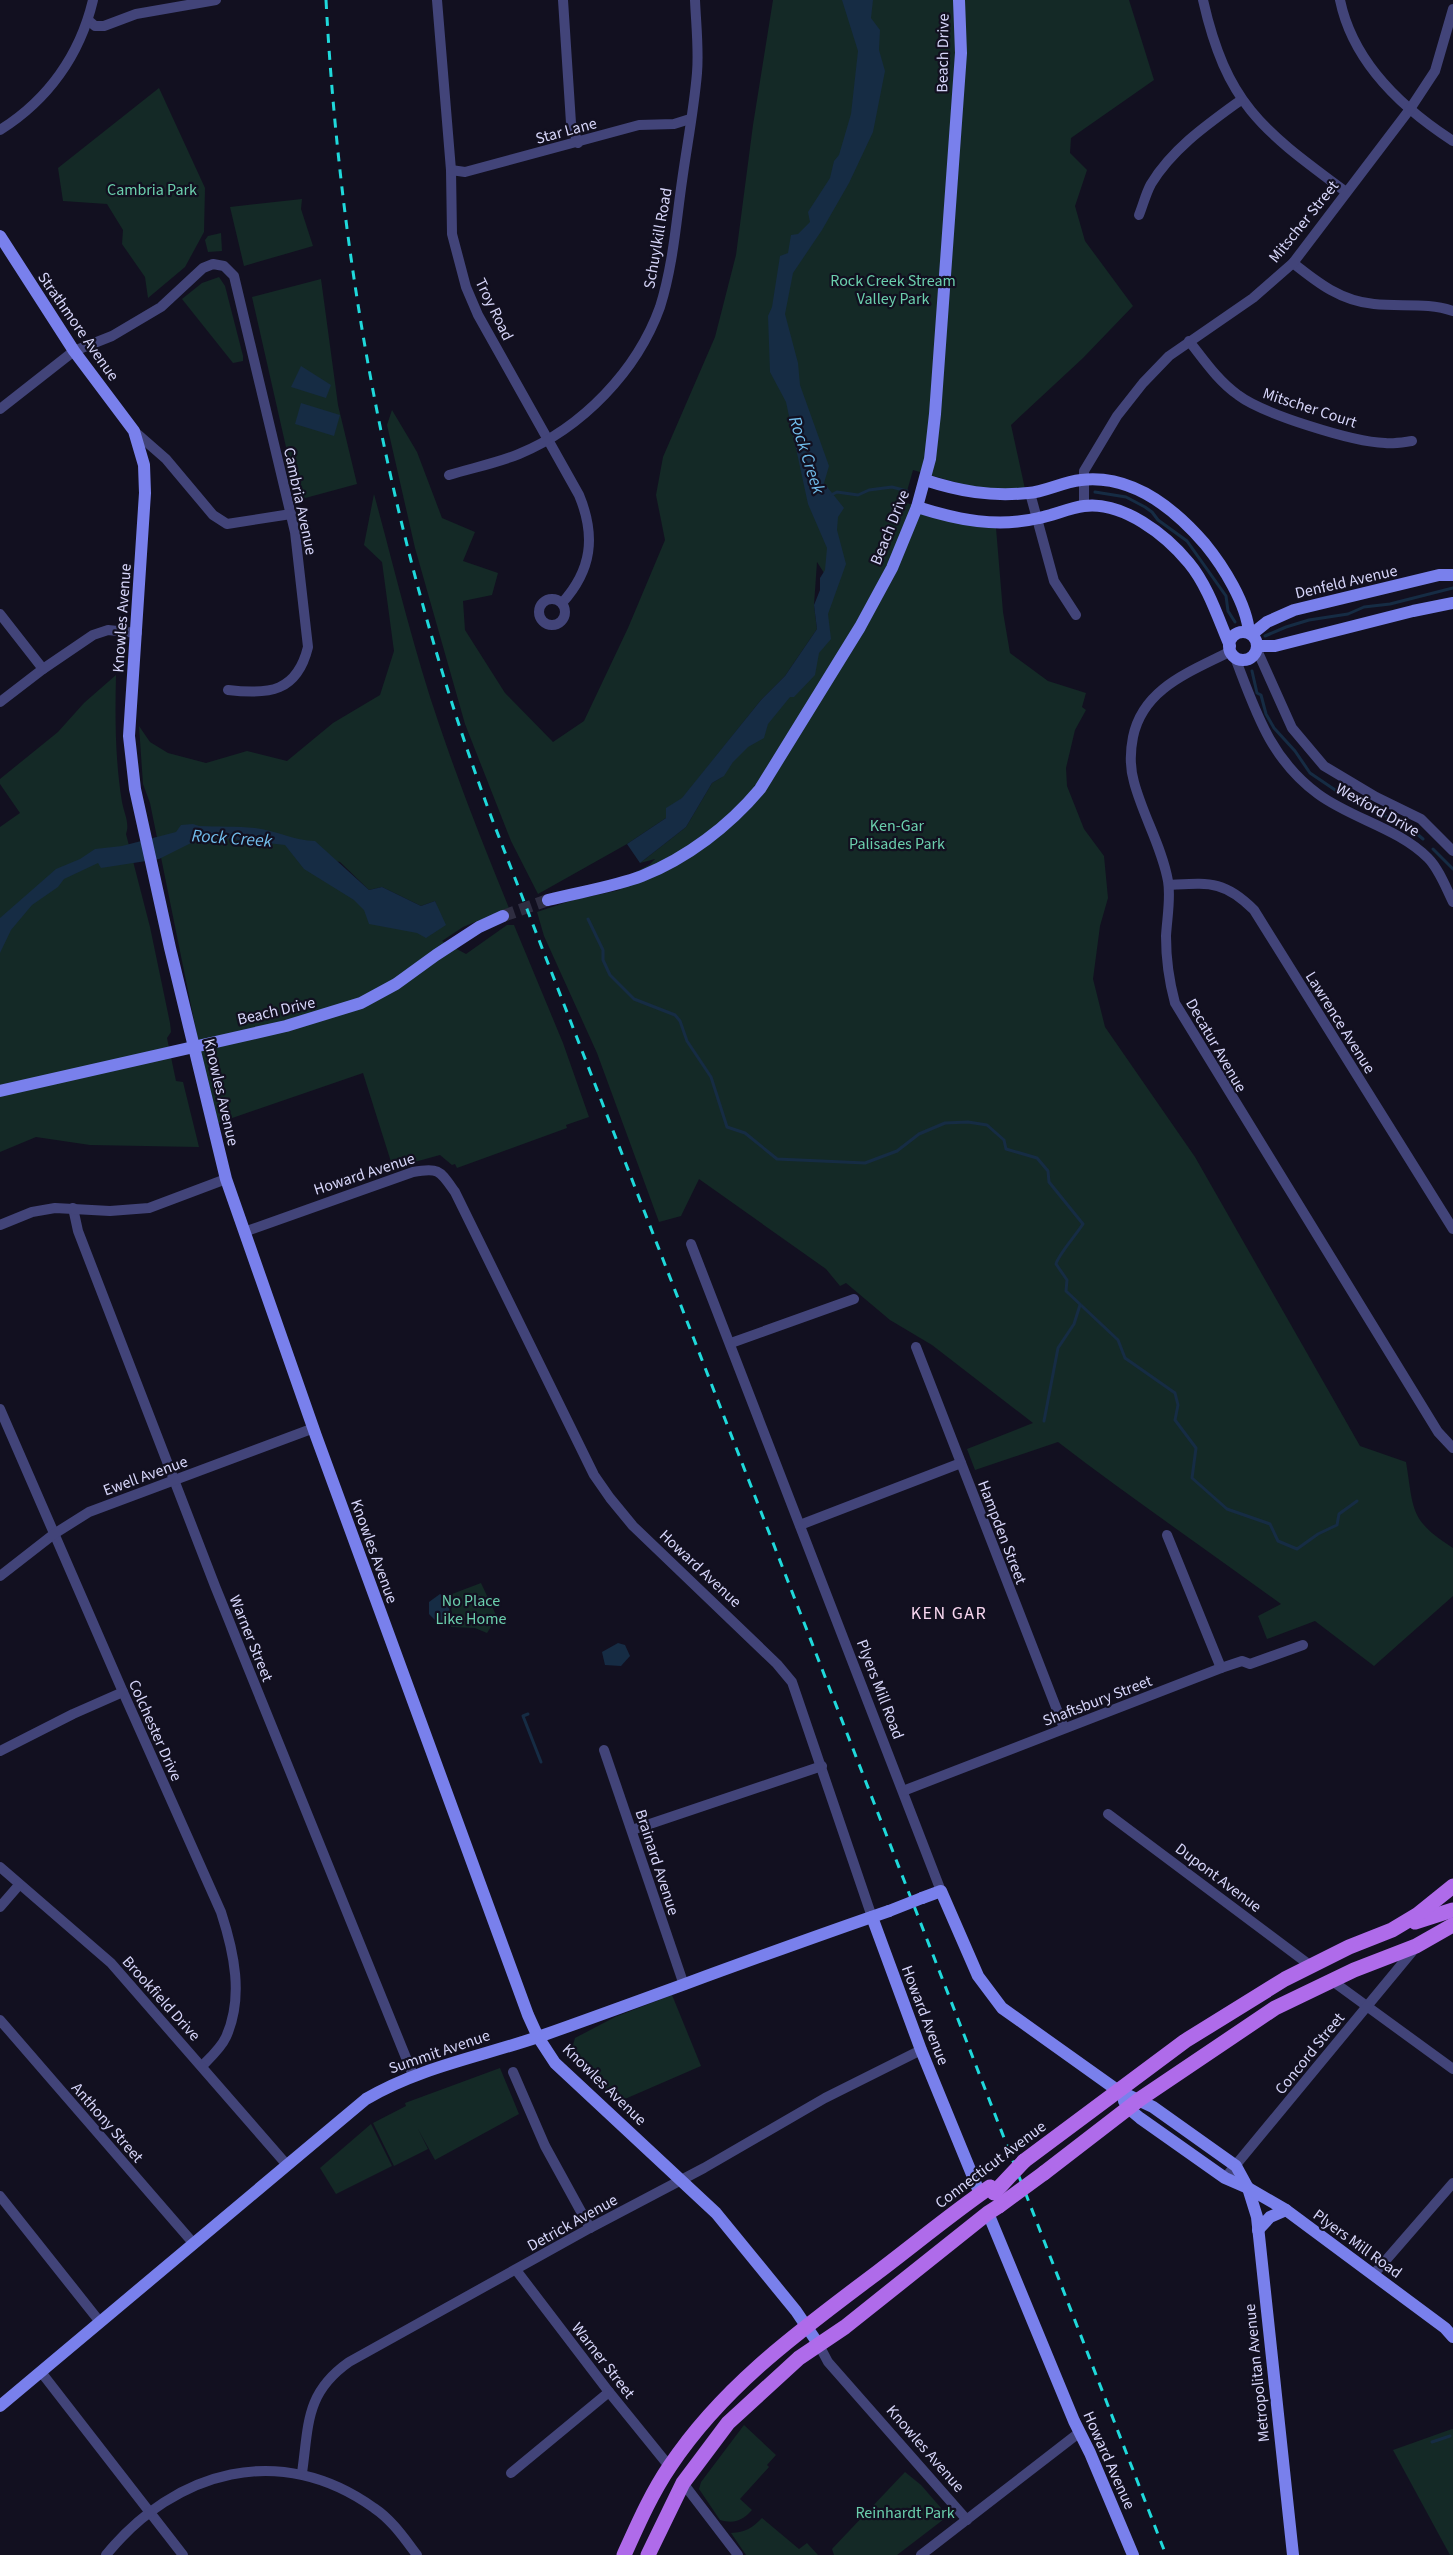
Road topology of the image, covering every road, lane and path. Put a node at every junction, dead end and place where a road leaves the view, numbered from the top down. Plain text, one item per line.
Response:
1 (93, 0) edge
2 (216, 0) edge
3 (438, 0) edge
4 (563, 0) edge
5 (695, 0) edge
6 (958, 0) edge
7 (1203, 0) edge
8 (1340, 0) edge
9 (1453, 9) edge
10 (88, 21) junction
11 (1241, 100) junction
12 (1410, 110) junction
13 (690, 119) junction
14 (0, 130) edge
15 (1453, 141) edge
16 (578, 143) junction
17 (451, 170) junction
18 (1346, 192) junction
19 (1139, 215) dead end
20 (0, 236) edge
21 (1293, 263) junction
22 (1453, 311) edge
23 (1189, 341) junction
24 (74, 351) junction
25 (0, 409) edge
26 (134, 431) junction
27 (548, 439) junction
28 (1412, 441) dead end
29 (449, 475) dead end
30 (1083, 479) junction
31 (924, 480) junction
32 (1030, 493) junction
33 (1084, 506) junction
34 (917, 507) junction
35 (291, 513) junction
36 (1037, 519) junction
37 (1453, 575) edge
38 (562, 603) dead end
39 (1453, 603) edge
40 (0, 614) edge
41 (1076, 615) dead end
42 (137, 633) junction
43 (1254, 641) junction
44 (1231, 651) junction
45 (43, 669) junction
46 (228, 690) dead end
47 (0, 702) edge
48 (1453, 851) edge
49 (1169, 885) junction
50 (548, 900) tunnel mouth
51 (1453, 902) edge
52 (503, 916) tunnel mouth
53 (194, 1046) junction
54 (0, 1091) edge
55 (226, 1179) junction
56 (73, 1208) junction
57 (0, 1225) edge
58 (1453, 1229) edge
59 (244, 1232) junction
60 (691, 1244) dead end
61 (854, 1299) dead end
62 (731, 1343) junction
63 (916, 1347) dead end
64 (0, 1408) edge
65 (314, 1428) junction
66 (1453, 1448) edge
67 (961, 1463) junction
68 (176, 1480) junction
69 (800, 1525) junction
70 (54, 1534) junction
71 (1167, 1535) dead end
72 (0, 1576) edge
73 (1303, 1645) dead end
74 (1221, 1668) junction
75 (123, 1692) junction
76 (1064, 1728) junction
77 (604, 1750) dead end
78 (0, 1751) edge
79 (822, 1767) junction
80 (903, 1791) junction
81 (1108, 1814) dead end
82 (632, 1830) junction
83 (0, 1867) edge
84 (19, 1885) junction
85 (1453, 1886) edge
86 (941, 1891) junction
87 (0, 1907) edge
88 (1453, 1910) edge
89 (872, 1917) junction
90 (1453, 1925) edge
91 (1392, 1930) junction
92 (1453, 1938) edge
93 (1416, 1946) junction
94 (1311, 1966) junction
95 (1331, 1980) junction
96 (684, 1985) junction
97 (1367, 2006) junction
98 (0, 2020) edge
99 (538, 2037) junction
100 (921, 2050) junction
101 (202, 2066) junction
102 (1453, 2069) edge
103 (513, 2072) dead end
104 (413, 2075) junction
105 (1117, 2090) junction
106 (1134, 2103) junction
107 (287, 2165) junction
108 (1236, 2166) junction
109 (1225, 2178) junction
110 (682, 2179) junction
111 (1453, 2183) edge
112 (1248, 2188) junction
113 (0, 2196) edge
114 (990, 2199) junction
115 (1286, 2210) junction
116 (590, 2228) junction
117 (1258, 2230) junction
118 (194, 2244) junction
119 (516, 2270) junction
120 (1373, 2275) junction
121 (100, 2322) junction
122 (806, 2326) junction
123 (1450, 2332) edge
124 (819, 2345) junction
125 (41, 2372) junction
126 (609, 2391) junction
127 (0, 2406) edge
128 (1080, 2432) junction
129 (669, 2466) junction
130 (302, 2473) junction
131 (511, 2474) dead end
132 (683, 2483) junction
133 (150, 2512) junction
134 (967, 2520) junction
135 (106, 2555) edge
136 (183, 2555) edge
137 (417, 2555) edge
138 (624, 2555) edge
139 (648, 2555) edge
140 (738, 2555) edge
141 (921, 2555) edge
142 (1133, 2555) edge
143 (1293, 2555) edge

1 - 10 street
2 - 10 street
3 - 17 street, Troy Road
4 - 16 street
5 - 13 street, Schuylkill Road
6 - 31 street, Beach Drive
7 - 11 street
8 - 12 street
9 - 12 street, Mitscher Street
10 - 14 street
11 - 18 street
11 - 19 street
12 - 15 street
12 - 18 street, Mitscher Street
13 - 16 street, Star Lane
13 - 27 street, Schuylkill Road
16 - 17 street, Star Lane
17 - 27 street, Troy Road
18 - 21 street, Mitscher Street
20 - 24 street, Strathmore Avenue
21 - 22 street
21 - 23 street, Mitscher Street
23 - 28 street, Mitscher Court
23 - 30 street, Mitscher Street
24 - 25 street
24 - 26 street, Strathmore Avenue
24 - 35 street, Cambria Avenue
26 - 35 street
26 - 42 street, Knowles Avenue
27 - 29 street, Schuylkill Road
27 - 38 street, Troy Road
30 - 32 street, Wexford Drive
30 - 33 street, Mitscher Street
30 - 43 street, Wexford Drive
31 - 32 street, Wexford Drive
31 - 34 street, Beach Drive
32 - 36 street
33 - 36 street, Wexford Drive
33 - 44 street, Wexford Drive
34 - 36 street, Wexford Drive
34 - 50 street, Beach Drive
35 - 46 street, Cambria Avenue
36 - 41 street
37 - 43 street, Denfeld Avenue
39 - 43 street
40 - 45 street
42 - 45 street
42 - 53 street, Knowles Avenue
43 - 44 street
43 - 44 street
43 - 48 street, Wexford Drive
44 - 49 street, Decatur Avenue
44 - 51 street, Wexford Drive
45 - 47 street
49 - 58 street, Lawrence Avenue
49 - 66 street, Decatur Avenue
52 - 53 street, Beach Drive
53 - 54 street, Beach Drive
53 - 55 street, Knowles Avenue
55 - 56 street
55 - 59 street, Knowles Avenue
56 - 57 street
56 - 68 street, Warner Street
59 - 65 street, Knowles Avenue
59 - 79 street, Howard Avenue
60 - 62 street, Plyers Mill Road
61 - 62 street
62 - 69 street, Plyers Mill Road
63 - 67 street, Hampden Street
64 - 70 street, Colchester Drive
65 - 68 street, Ewell Avenue
65 - 99 street, Knowles Avenue
67 - 69 street
67 - 76 street, Hampden Street
68 - 70 street, Ewell Avenue
68 - 104 street, Warner Street
69 - 80 street, Plyers Mill Road
70 - 72 street, Ewell Avenue
70 - 75 street, Colchester Drive
71 - 74 street
73 - 74 street, Shaftsbury Street
74 - 76 street, Shaftsbury Street
75 - 78 street
75 - 101 street, Colchester Drive
76 - 80 street, Shaftsbury Street
77 - 82 street, Brainard Avenue
79 - 82 street
79 - 89 street, Howard Avenue
80 - 86 street, Plyers Mill Road
81 - 94 street, Dupont Avenue
82 - 96 street, Brainard Avenue
83 - 84 street, Brookfield Drive
84 - 87 street
84 - 101 street, Brookfield Drive
85 - 91 main road, Connecticut Avenue
86 - 89 street, Summit Avenue, bridge
86 - 105 street, Plyers Mill Road
88 - 91 main road
89 - 96 street, Summit Avenue
89 - 100 street, Howard Avenue
90 - 93 main road, Connecticut Avenue
91 - 94 main road, Connecticut Avenue
92 - 93 main road
93 - 95 main road, Connecticut Avenue
93 - 97 street, Concord Street
94 - 105 main road, Connecticut Avenue
95 - 97 street
95 - 106 main road, Connecticut Avenue
96 - 99 street, Summit Avenue
97 - 102 street
97 - 108 street, Concord Street
98 - 118 street, Anthony Street
99 - 104 street, Summit Avenue
99 - 110 street, Knowles Avenue
100 - 110 street, Detrick Avenue
100 - 114 street, Howard Avenue
101 - 107 street, Brookfield Drive
103 - 116 street
104 - 107 street, Summit Avenue
105 - 106 street, Plyers Mill Road
105 - 114 main road, Connecticut Avenue, bridge
106 - 108 street, Plyers Mill Road
106 - 109 street, Plyers Mill Road
106 - 114 main road, Connecticut Avenue, bridge
107 - 118 street, Summit Avenue
108 - 109 street, Concord Street
108 - 112 street, Plyers Mill Road
109 - 112 street, Plyers Mill Road
110 - 116 street, Detrick Avenue
110 - 122 street, Knowles Avenue
111 - 120 street
112 - 115 street, Plyers Mill Road
112 - 117 street, Metropolitan Avenue
113 - 121 street
114 - 122 main road, Connecticut Avenue
114 - 124 main road
114 - 128 street, Howard Avenue
115 - 117 street
115 - 120 street, Plyers Mill Road
116 - 119 street, Detrick Avenue
117 - 143 street, Metropolitan Avenue
118 - 121 street, Summit Avenue
119 - 126 street, Warner Street
119 - 130 street, Detrick Avenue
120 - 123 street, Plyers Mill Road
121 - 125 street, Summit Avenue
122 - 124 street, Knowles Avenue
122 - 129 main road, Connecticut Avenue
124 - 132 main road
124 - 134 street, Knowles Avenue
125 - 127 street, Summit Avenue
125 - 133 street
126 - 129 street, Warner Street
126 - 131 street
128 - 134 street
128 - 142 street, Howard Avenue
129 - 138 main road, Connecticut Avenue
130 - 133 street
130 - 137 street
132 - 139 main road
132 - 140 street
133 - 135 street
133 - 136 street
134 - 141 street

